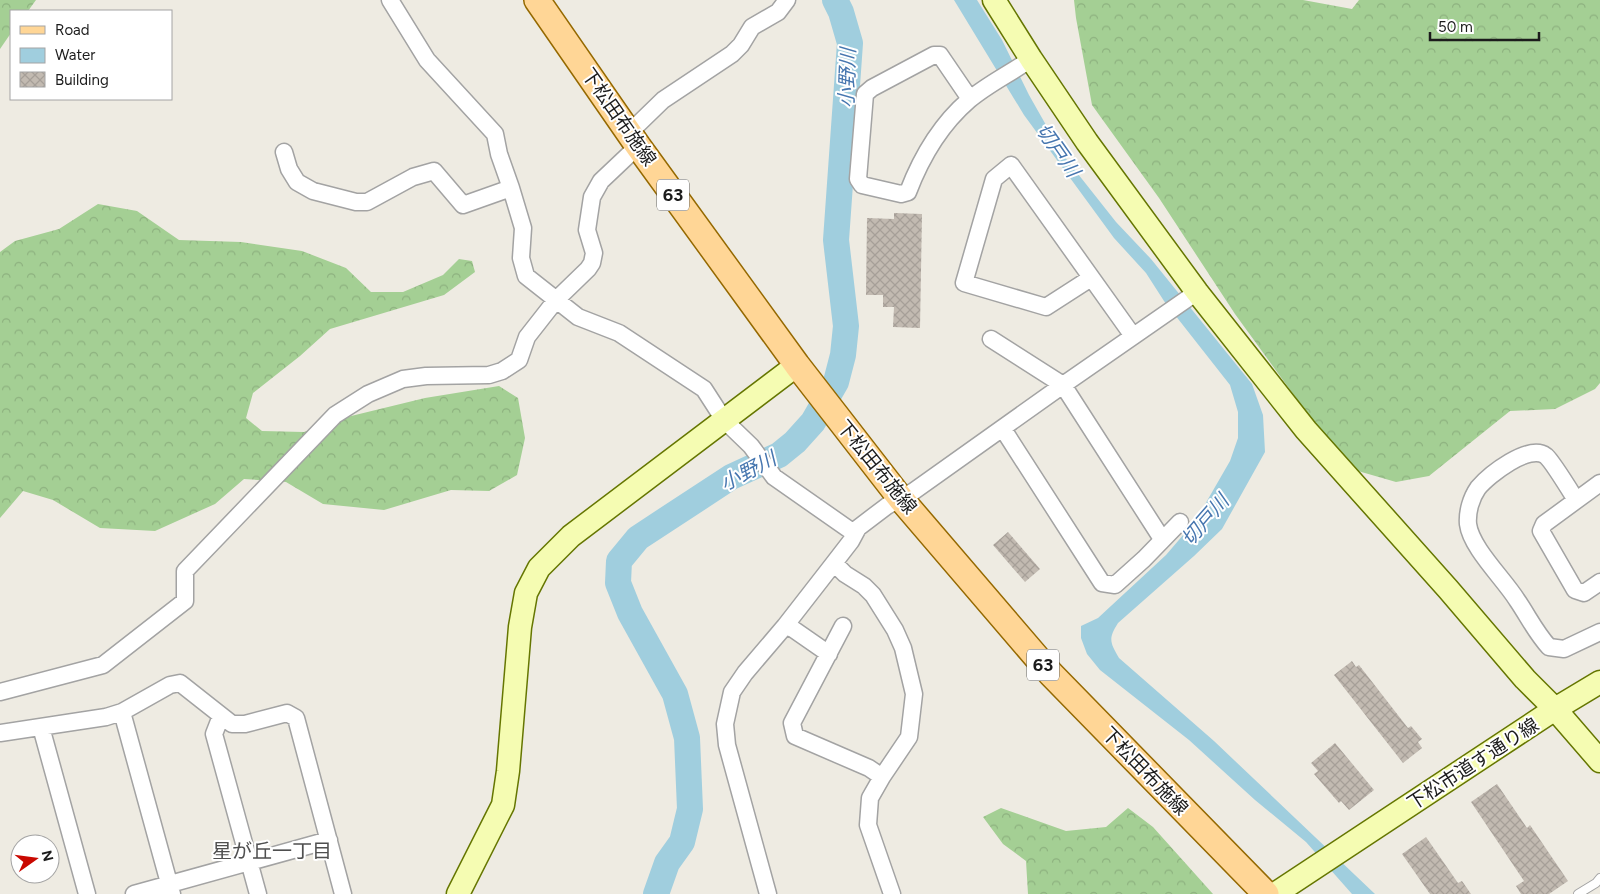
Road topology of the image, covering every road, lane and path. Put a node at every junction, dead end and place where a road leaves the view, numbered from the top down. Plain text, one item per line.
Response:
1 (390, 0) edge
2 (537, 0) edge
3 (787, 0) edge
4 (994, 0) edge
5 (1025, 63) junction
6 (970, 100) junction
7 (634, 140) junction
8 (284, 152) dead end
9 (511, 188) junction
10 (1091, 278) junction
11 (1194, 295) junction
12 (556, 300) junction
13 (1133, 336) junction
14 (991, 340) dead end
15 (797, 365) junction
16 (1063, 385) junction
17 (724, 420) junction
18 (1003, 429) junction
19 (1600, 483) edge
20 (901, 499) junction
21 (1576, 500) junction
22 (1180, 522) dead end
23 (854, 533) junction
24 (1162, 539) junction
25 (834, 563) junction
26 (1600, 582) edge
27 (785, 626) junction
28 (843, 626) dead end
29 (1600, 632) edge
30 (829, 654) junction
31 (1600, 682) edge
32 (0, 692) edge
33 (1555, 709) junction
34 (122, 712) junction
35 (220, 716) junction
36 (41, 727) junction
37 (0, 732) edge
38 (1600, 761) edge
39 (882, 777) junction
40 (329, 840) junction
41 (249, 863) junction
42 (1600, 878) edge
43 (171, 889) edge
44 (87, 894) edge
45 (134, 894) edge
46 (258, 894) edge
47 (343, 894) edge
48 (458, 894) edge
49 (768, 894) edge
50 (892, 894) edge
51 (1266, 894) edge
52 (1274, 894) edge
53 (1578, 894) edge

1 - 9 street
2 - 7 main road, 下松田布施線 / 63
3 - 7 street
4 - 5 street
5 - 6 street
5 - 11 street
6 - 6 street
7 - 12 street
7 - 15 main road, 下松田布施線 / 63
8 - 9 street
9 - 12 street
10 - 10 street
10 - 13 street
11 - 13 street
11 - 33 street
12 - 17 street
12 - 32 street
13 - 16 street
14 - 16 street
15 - 17 street
15 - 20 main road, 下松田布施線 / 63
16 - 18 street
16 - 24 street
17 - 23 street
17 - 48 street
18 - 20 street
18 - 24 street
19 - 21 street
20 - 23 street
20 - 51 main road, 下松田布施線 / 63
21 - 26 street
21 - 29 street
22 - 24 street
23 - 25 street
25 - 27 street
25 - 39 street
27 - 30 street
27 - 49 street
28 - 30 street
30 - 39 street
31 - 33 street, 下松市道す通り線
33 - 38 street
33 - 52 street, 下松市道す通り線
34 - 35 street
34 - 36 street
34 - 43 street
35 - 40 street
35 - 41 street
36 - 37 street
36 - 44 street
39 - 50 street
40 - 41 street
40 - 47 street
41 - 43 street
41 - 46 street
42 - 53 lane
43 - 45 street

